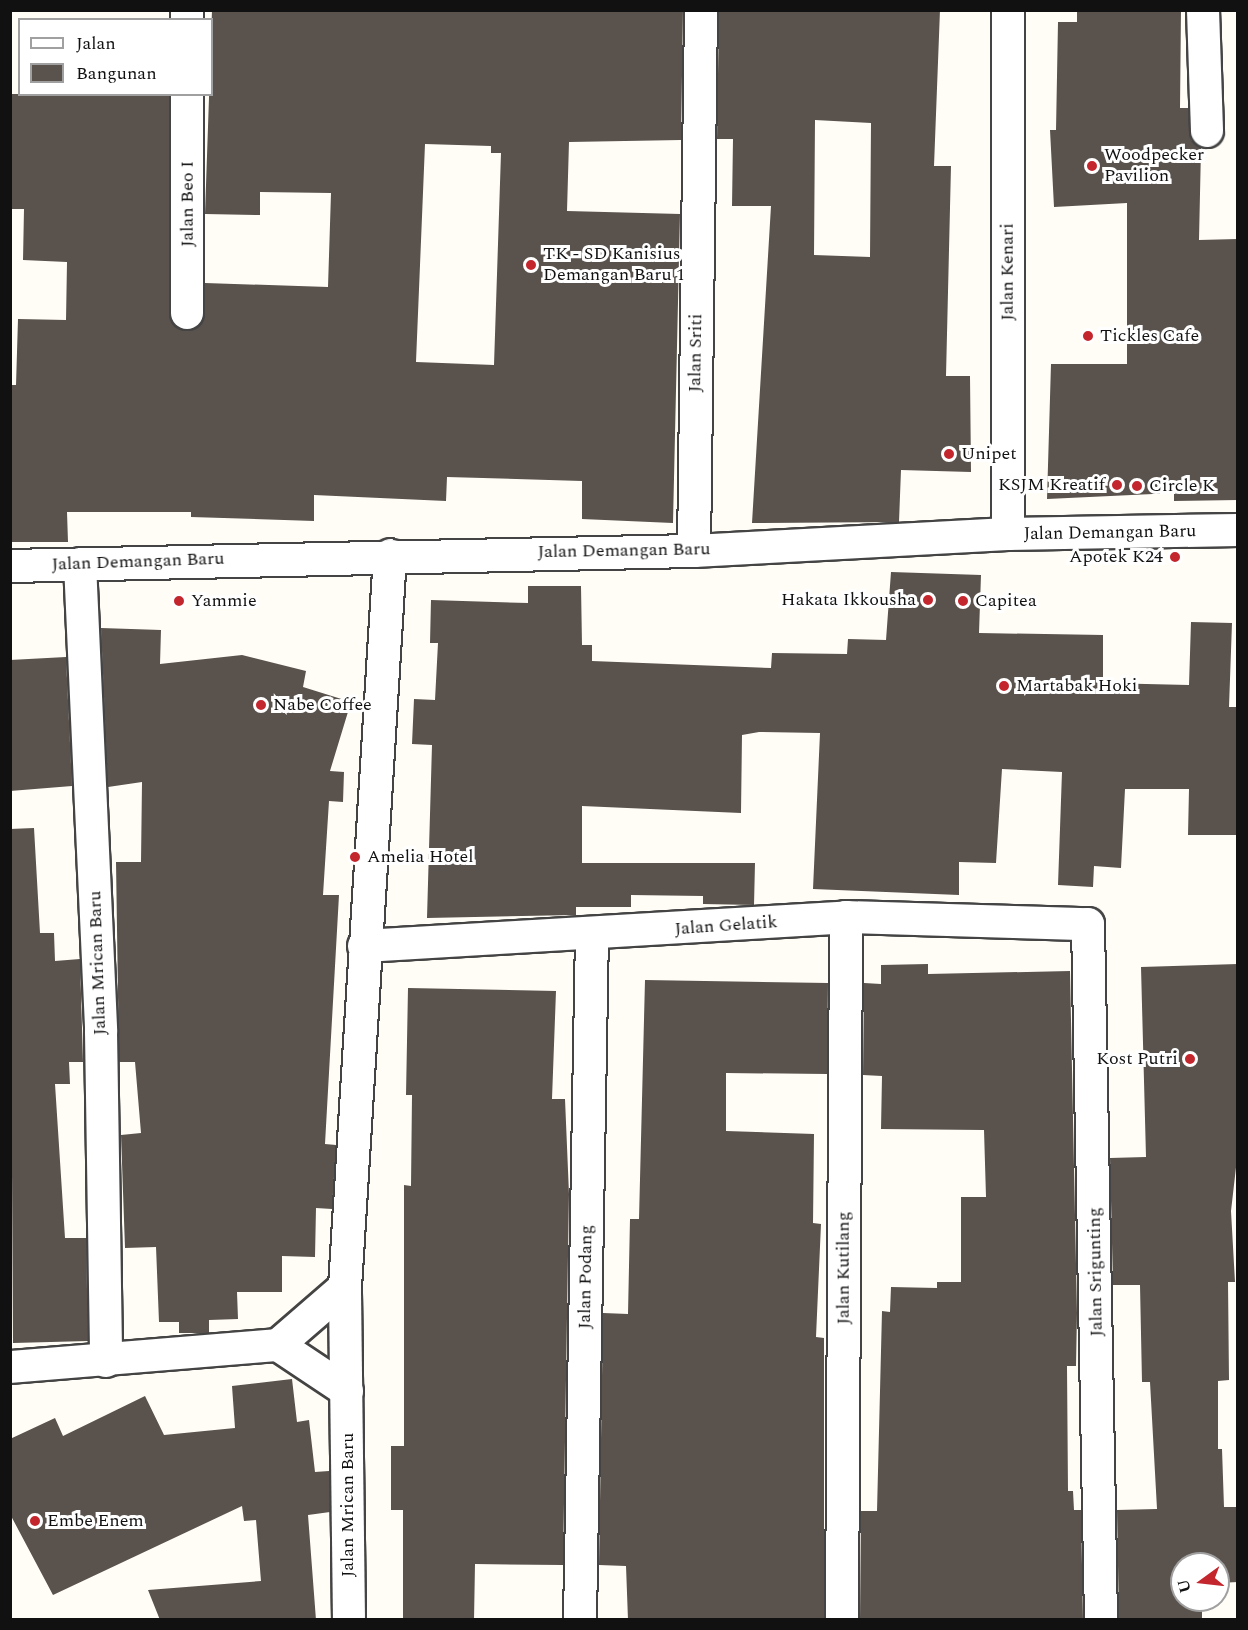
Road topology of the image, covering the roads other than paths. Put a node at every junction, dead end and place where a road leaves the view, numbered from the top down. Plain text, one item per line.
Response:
1 (701, 10) edge
2 (1008, 10) edge
3 (1203, 10) edge
4 (187, 96) edge
5 (1207, 131) dead end
6 (187, 313) dead end
7 (1238, 530) edge
8 (1008, 534) junction
9 (694, 551) junction
10 (390, 555) junction
11 (80, 564) junction
12 (10, 566) edge
13 (846, 917) junction
14 (1088, 924) joint
15 (592, 935) junction
16 (364, 946) junction
17 (345, 1287) junction
18 (278, 1345) junction
19 (106, 1361) junction
20 (10, 1366) edge
21 (347, 1391) junction
22 (349, 1620) edge
23 (580, 1620) edge
24 (842, 1620) edge
25 (1101, 1620) edge

1 - 9 street, Jalan Sriti
2 - 8 street, Jalan Kenari
3 - 5 street
4 - 6 street, Jalan Beo I
7 - 8 street, Jalan Demangan Baru
8 - 9 street, Jalan Demangan Baru
9 - 10 street, Jalan Demangan Baru
10 - 11 street, Jalan Demangan Baru
10 - 16 street, Jalan Mrican Baru
11 - 12 street, Jalan Demangan Baru
11 - 19 street, Jalan Mrican Baru
13 - 14 street, Jalan Gelatik
13 - 15 street, Jalan Gelatik
13 - 24 street, Jalan Kutilang
14 - 25 street, Jalan Srigunting
15 - 16 street, Jalan Gelatik
15 - 23 street, Jalan Podang
16 - 17 street, Jalan Mrican Baru
17 - 18 street
17 - 21 street, Jalan Mrican Baru
18 - 19 street
18 - 21 street
19 - 20 street
21 - 22 street, Jalan Mrican Baru

